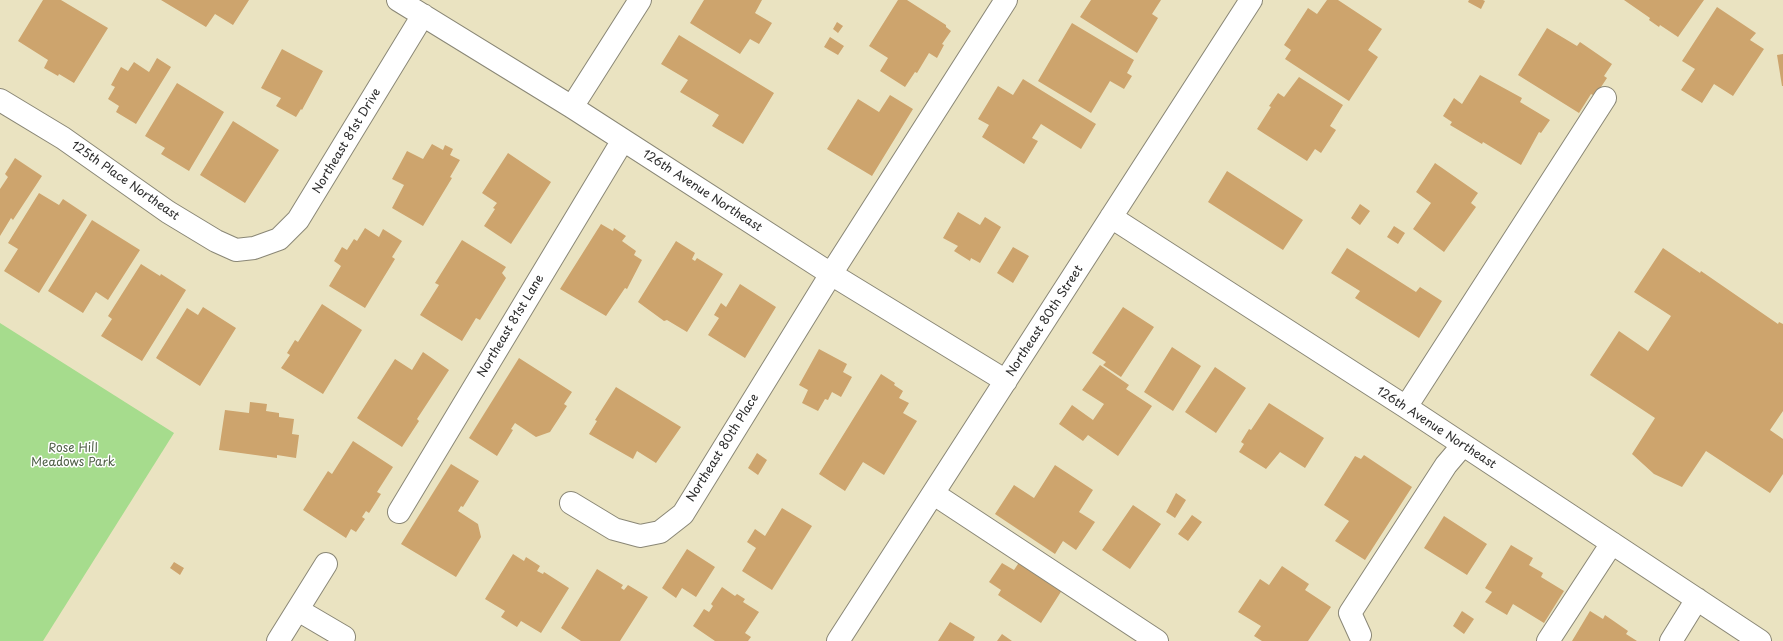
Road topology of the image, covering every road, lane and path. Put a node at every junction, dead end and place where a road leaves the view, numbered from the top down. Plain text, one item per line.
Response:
1 (398, 0) edge
2 (640, 0) edge
3 (1006, 0) edge
4 (1251, 0) edge
5 (423, 15) junction
6 (1605, 98) dead end
7 (0, 100) edge
8 (572, 107) junction
9 (623, 140) junction
10 (1111, 217) junction
11 (254, 248) joint
12 (831, 274) junction
13 (1006, 381) junction
14 (1406, 407) junction
15 (1464, 445) junction
16 (934, 494) junction
17 (571, 503) dead end
18 (400, 512) dead end
19 (1612, 543) junction
20 (326, 564) dead end
21 (1697, 599) junction
22 (298, 610) junction
23 (1360, 636) dead end
24 (344, 637) dead end
25 (845, 639) edge
26 (278, 641) edge
27 (1157, 641) edge
28 (1548, 641) edge
29 (1671, 641) edge
30 (1760, 641) edge

1 - 5 street, 126th Avenue Northeast
2 - 8 street
3 - 12 street, Northeast 80th Place
4 - 10 street, Northeast 80th Street
5 - 8 street, 126th Avenue Northeast
5 - 11 street, Northeast 81st Drive
6 - 14 street
7 - 11 street, 125th Place Northeast
8 - 9 street, 126th Avenue Northeast
9 - 12 street, 126th Avenue Northeast
9 - 18 street, Northeast 81st Lane
10 - 13 street, Northeast 80th Street
10 - 14 street, 126th Avenue Northeast
12 - 13 street, 126th Avenue Northeast
12 - 17 street, Northeast 80th Place
13 - 16 street, Northeast 80th Street
14 - 15 street, 126th Avenue Northeast
15 - 19 street, 126th Avenue Northeast
15 - 23 street
16 - 25 street, Northeast 80th Street
16 - 27 street
19 - 21 street, 126th Avenue Northeast
19 - 28 street
20 - 22 street
21 - 29 street
21 - 30 street, 126th Avenue Northeast
22 - 24 street
22 - 26 street

